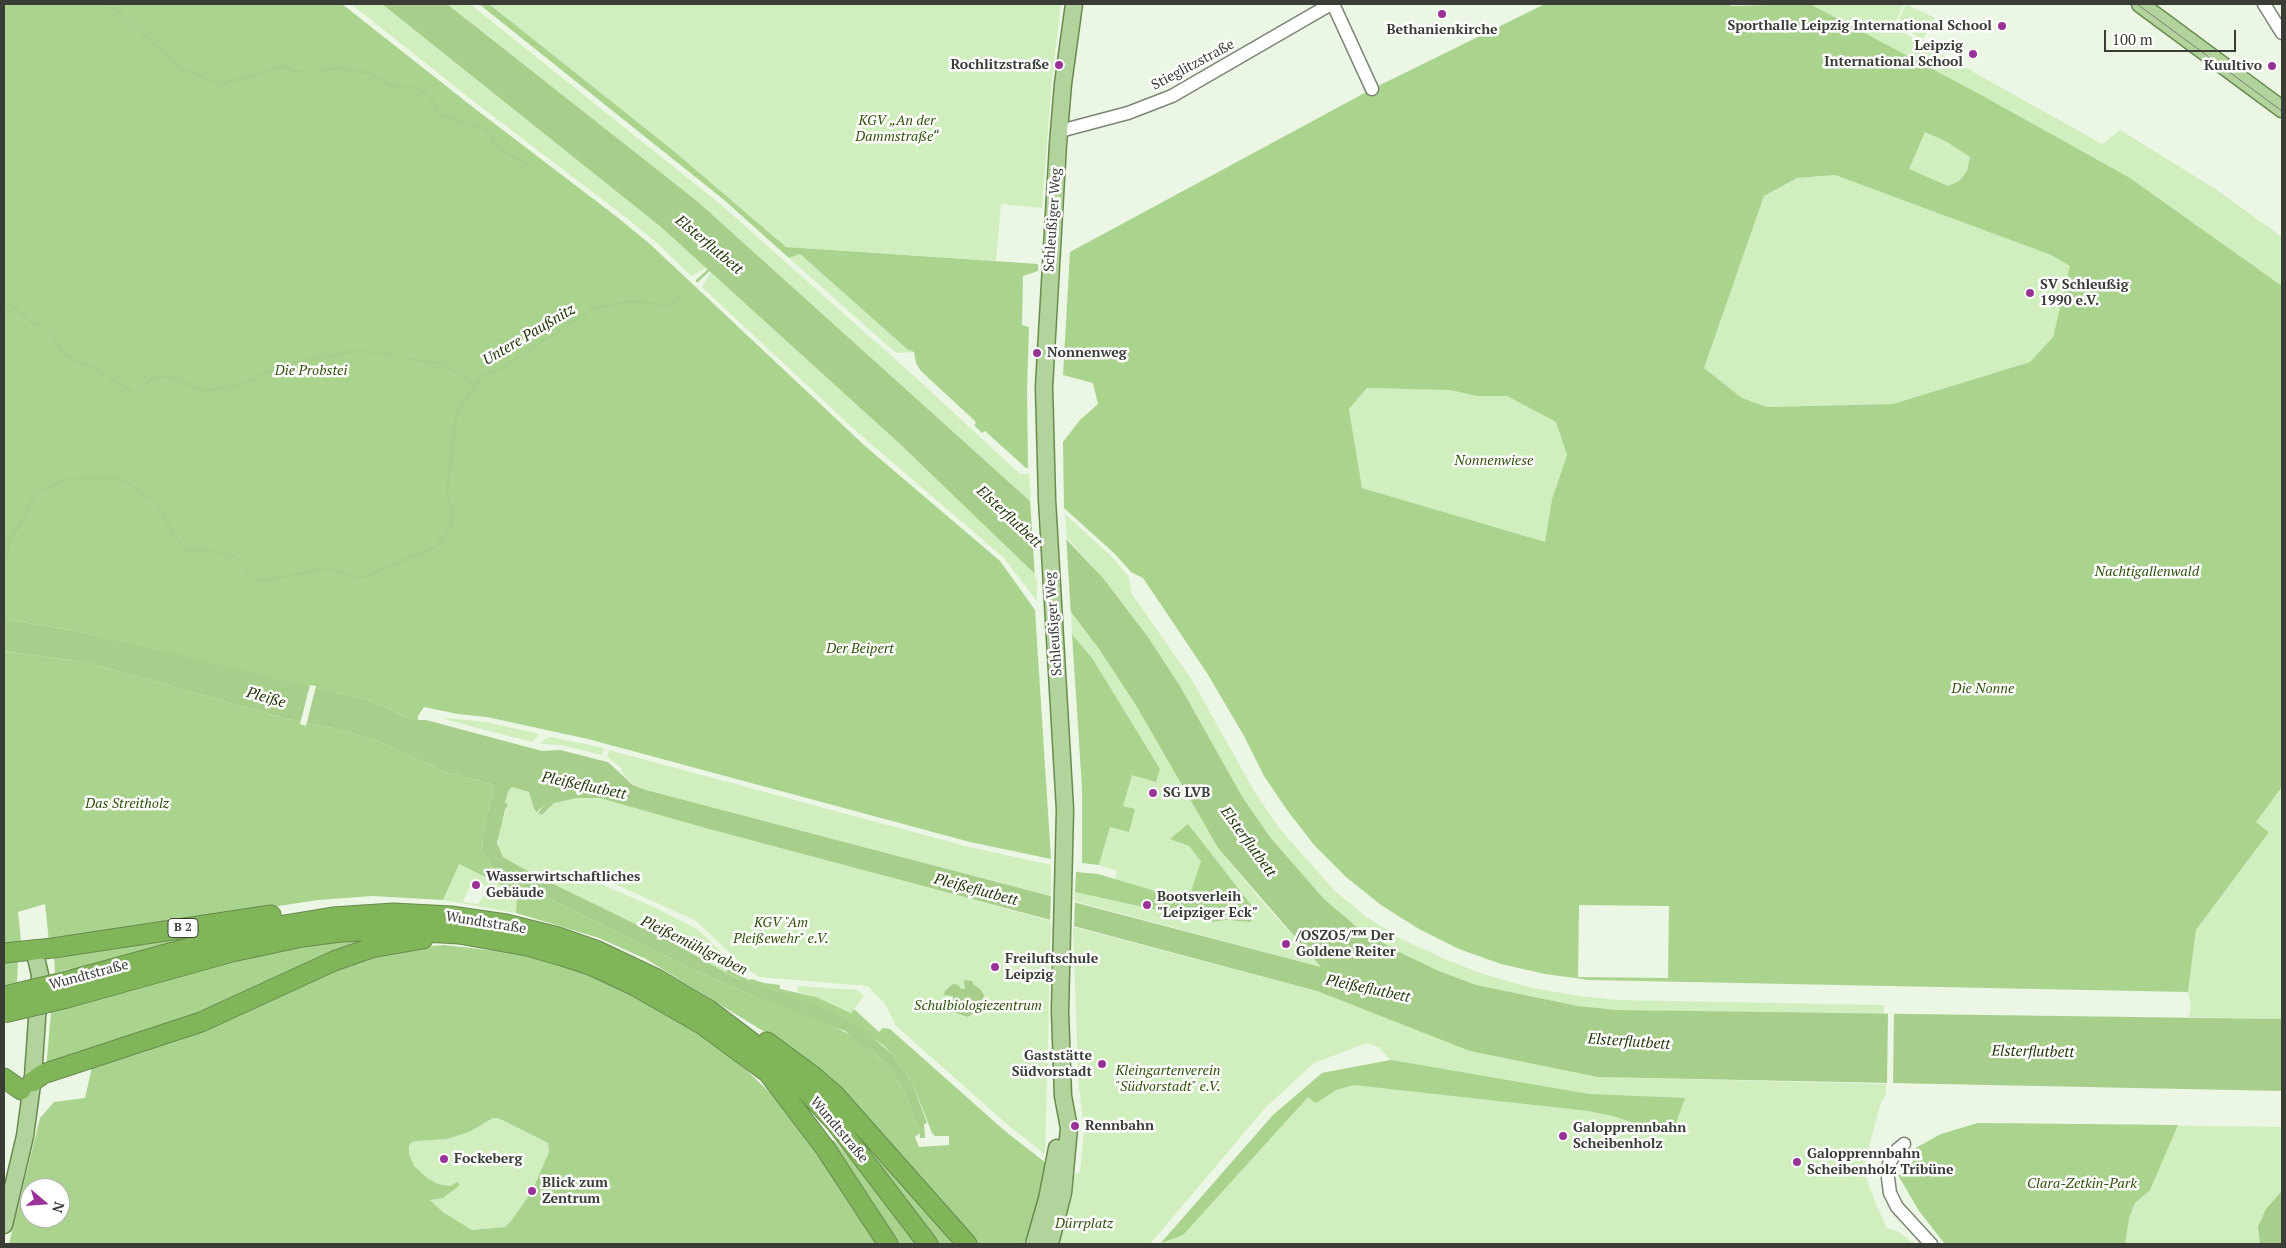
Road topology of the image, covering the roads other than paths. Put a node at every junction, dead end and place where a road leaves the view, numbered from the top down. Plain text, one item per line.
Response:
1 (1074, 4) edge
2 (1332, 4) edge
3 (2140, 4) edge
4 (2264, 4) edge
5 (2282, 33) edge
6 (1372, 89) dead end
7 (2282, 109) edge
8 (1060, 131) junction
9 (333, 916) junction
10 (460, 934) junction
11 (34, 950) junction
12 (4, 953) edge
13 (68, 990) junction
14 (4, 996) edge
15 (710, 1010) junction
16 (4, 1014) edge
17 (765, 1069) junction
18 (4, 1078) edge
19 (26, 1086) junction
20 (1063, 1096) junction
21 (1904, 1144) dead end
22 (4, 1176) edge
23 (884, 1187) junction
24 (4, 1225) edge
25 (888, 1244) edge
26 (928, 1244) edge
27 (968, 1244) edge
28 (1034, 1244) edge
29 (1050, 1244) edge
30 (1932, 1244) edge

1 - 8 main road, Schleußiger Weg
2 - 6 street
2 - 8 street, Stieglitzstraße
3 - 7 main road
4 - 5 street
8 - 20 main road, Schleußiger Weg
9 - 11 highway, B 2
9 - 13 highway, Wundtstraße
9 - 15 highway, Wundtstraße
10 - 13 highway, Wundtstraße
10 - 17 highway, Wundtstraße
10 - 19 highway
11 - 12 highway, B 2
11 - 19 main road
13 - 14 highway, Wundtstraße, bridge
13 - 16 highway, Wundtstraße, bridge
15 - 23 highway, Wundtstraße
15 - 27 highway
17 - 23 highway, Wundtstraße
17 - 25 highway
18 - 19 highway
19 - 22 main road
19 - 24 main road
20 - 28 main road, Schleußiger Weg
20 - 29 main road, Schleußiger Weg
21 - 30 street
23 - 26 highway, Wundtstraße

